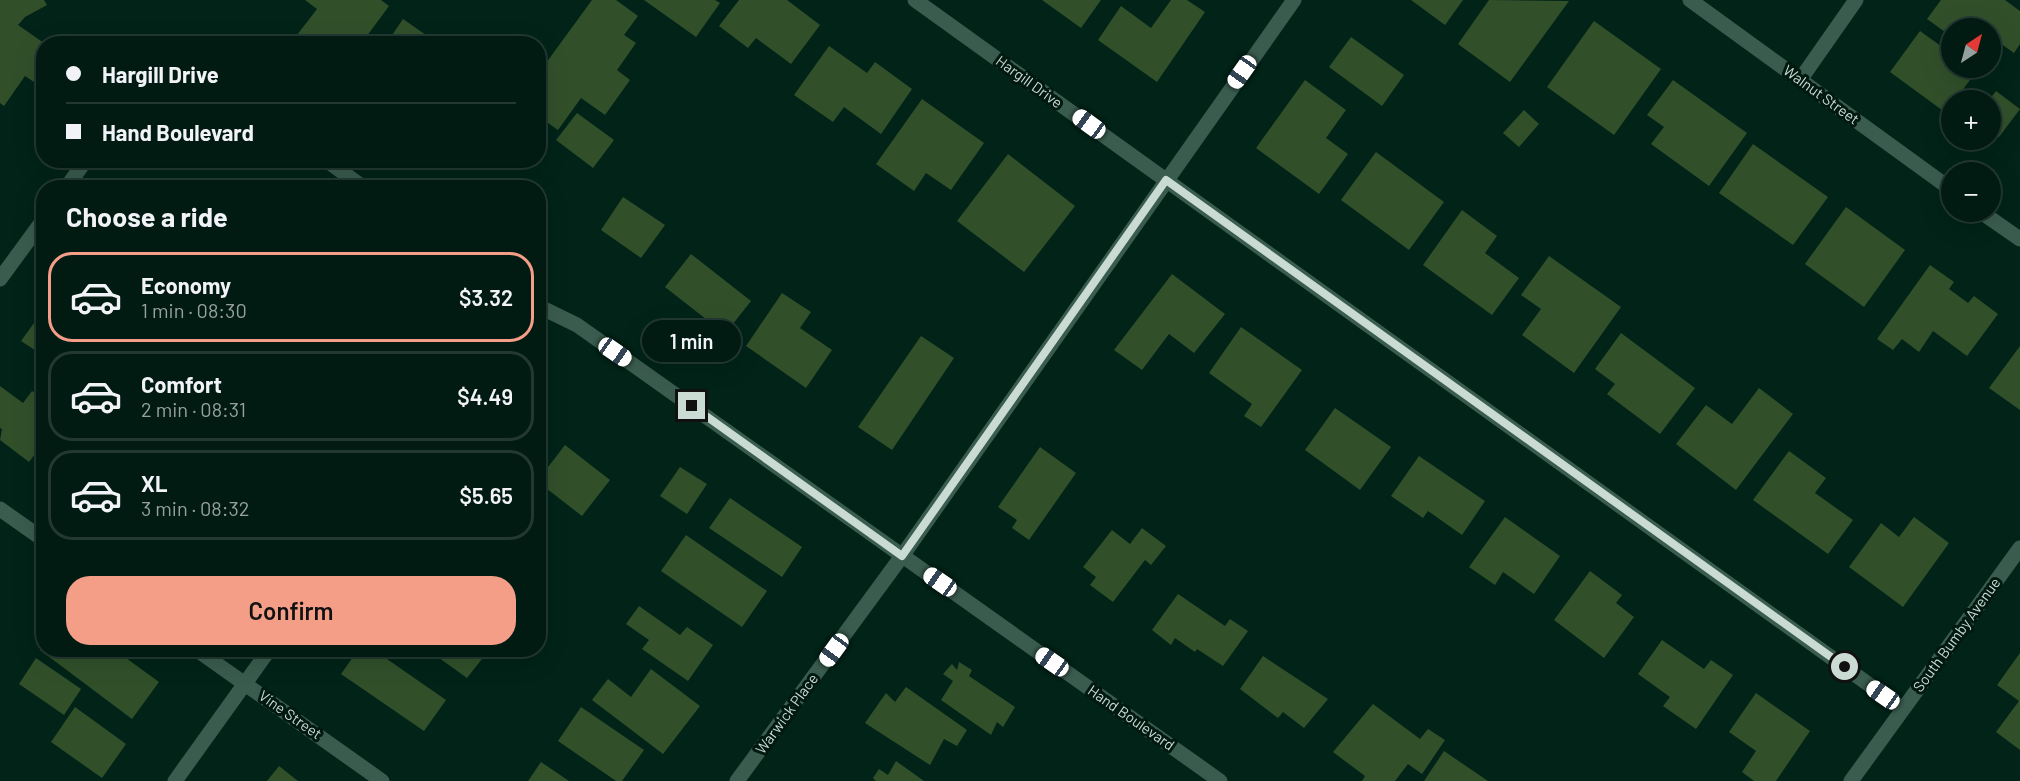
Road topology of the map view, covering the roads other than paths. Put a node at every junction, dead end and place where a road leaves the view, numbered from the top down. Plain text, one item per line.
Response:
1 (915, 0) edge
2 (1294, 0) edge
3 (1690, 0) edge
4 (1856, 0) edge
5 (1800, 80) junction
6 (337, 168) edge
7 (353, 180) edge
8 (1166, 180) junction
9 (1941, 182) edge
10 (1995, 222) edge
11 (36, 230) edge
12 (2020, 239) edge
13 (0, 279) edge
14 (546, 310) edge
15 (0, 508) edge
16 (36, 534) edge
17 (2019, 552) edge
18 (902, 556) junction
19 (207, 657) edge
20 (264, 657) edge
21 (244, 683) junction
22 (1903, 709) junction
23 (175, 781) edge
24 (382, 781) edge
25 (737, 781) edge
26 (1220, 781) edge
27 (1851, 781) edge

1 - 8 street, Hargill Drive
2 - 8 street, Warwick Place
3 - 5 street, Walnut Street
4 - 5 street
5 - 9 street, Walnut Street
6 - 7 street
8 - 18 street, Warwick Place
8 - 22 street, Hargill Drive
10 - 12 street
11 - 13 street
14 - 18 street, Hand Boulevard
15 - 16 street
17 - 22 street, South Bumby Avenue
18 - 25 street, Warwick Place
18 - 26 street, Hand Boulevard
19 - 21 street, Vine Street
20 - 21 street
21 - 23 street
21 - 24 street, Vine Street
22 - 27 street, South Bumby Avenue

